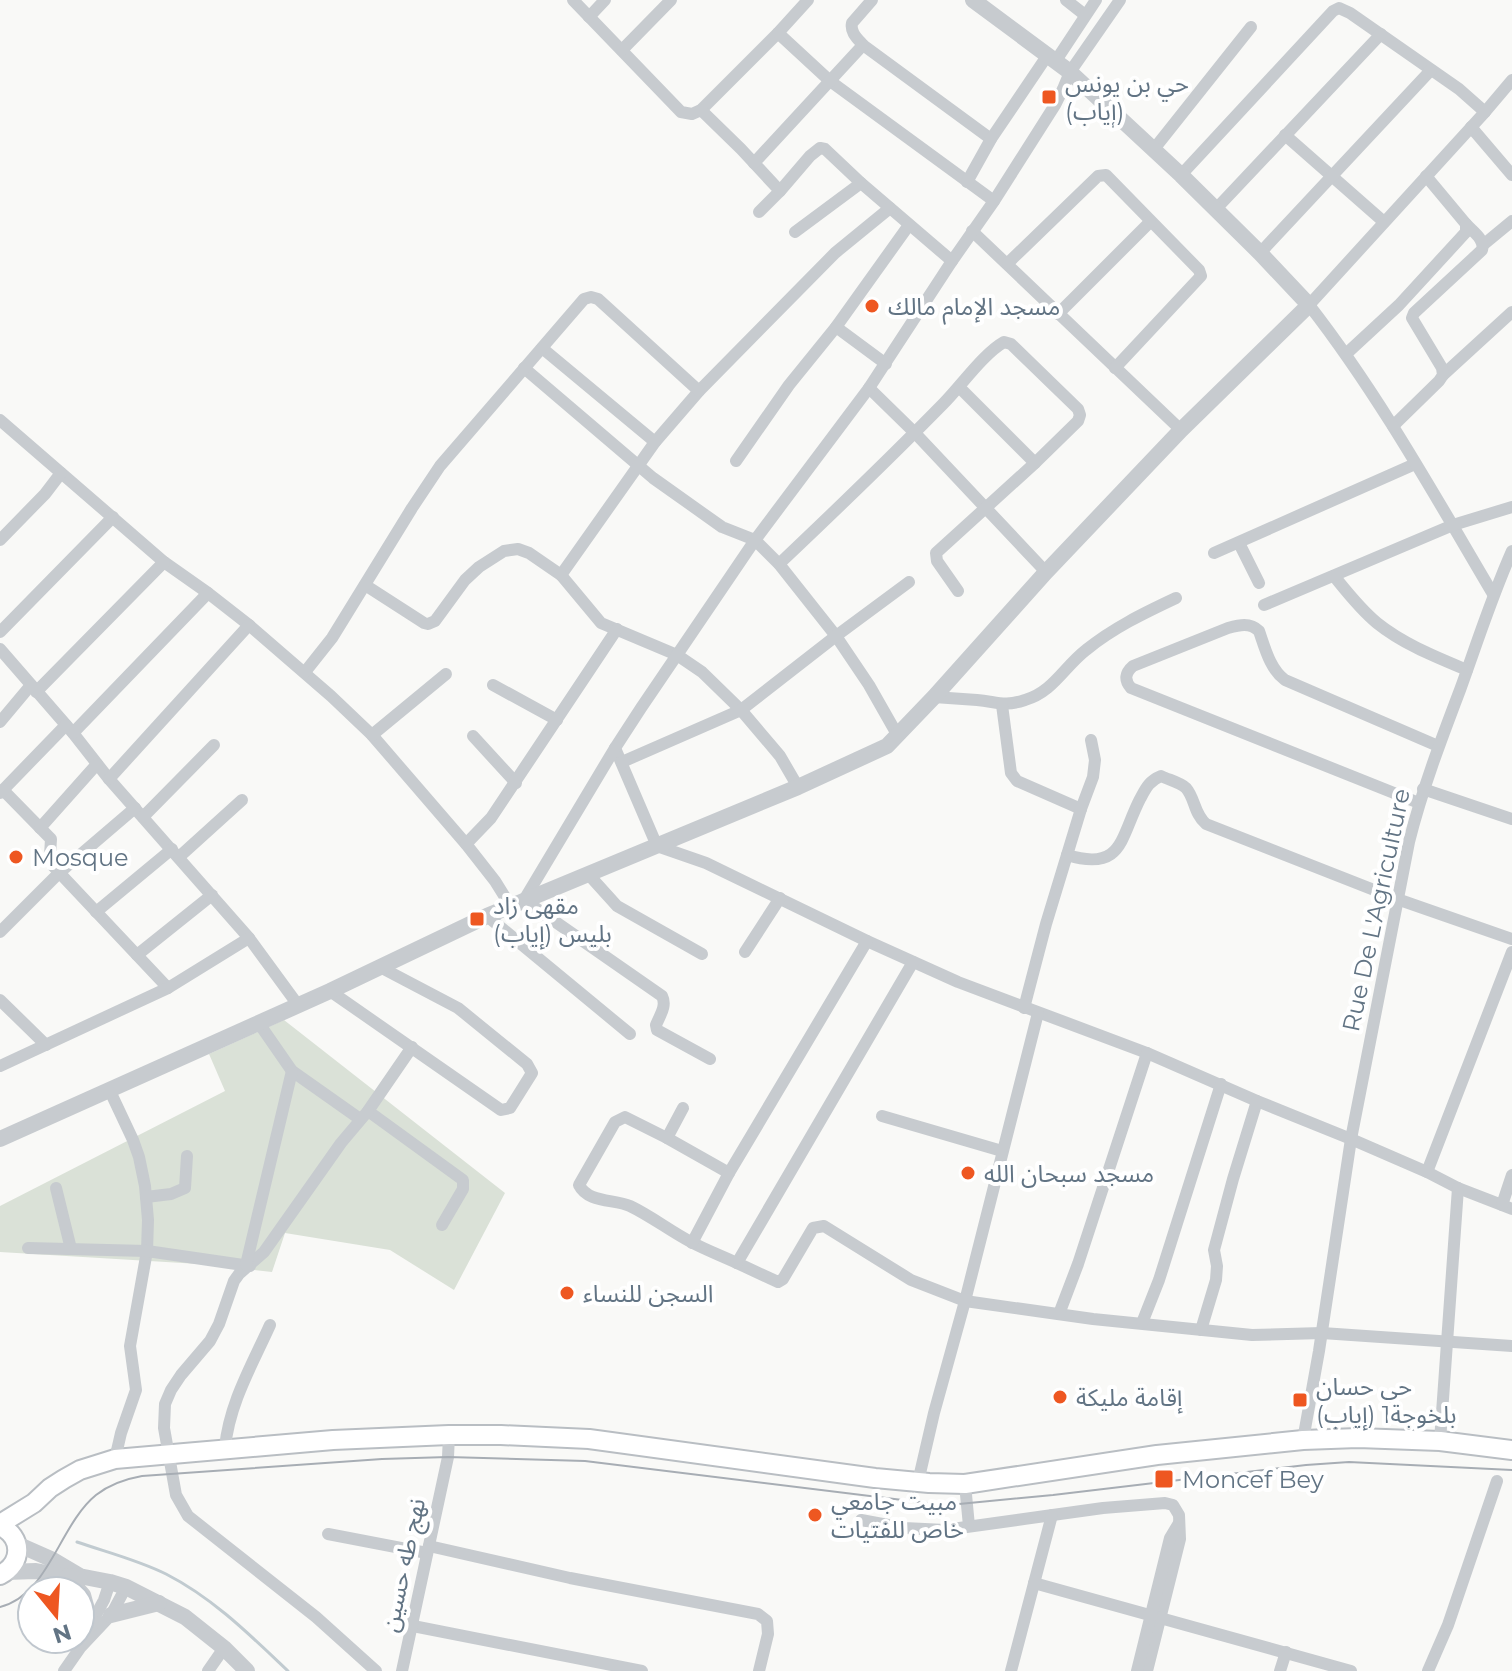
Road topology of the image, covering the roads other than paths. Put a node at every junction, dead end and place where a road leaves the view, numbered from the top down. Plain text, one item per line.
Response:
1 (573, 0) edge
2 (605, 0) edge
3 (671, 0) edge
4 (808, 0) edge
5 (872, 0) edge
6 (973, 0) edge
7 (1066, 0) edge
8 (1096, 0) edge
9 (1120, 0) edge
10 (1085, 15) junction
11 (589, 17) junction
12 (1251, 27) dead end
13 (778, 33) junction
14 (1381, 34) junction
15 (863, 45) junction
16 (622, 50) junction
17 (1051, 59) junction
18 (1431, 70) junction
19 (1070, 72) junction
20 (1512, 80) edge
21 (830, 81) junction
22 (701, 110) junction
23 (1485, 112) junction
24 (1471, 127) junction
25 (1285, 135) junction
26 (991, 139) junction
27 (1154, 149) junction
28 (754, 163) junction
29 (1181, 175) junction
30 (1512, 175) edge
31 (1426, 176) junction
32 (1331, 177) junction
33 (967, 182) junction
34 (861, 183) junction
35 (780, 191) junction
36 (994, 201) junction
37 (890, 208) junction
38 (1215, 210) junction
39 (759, 212) dead end
40 (1512, 221) edge
41 (1150, 222) junction
42 (1384, 222) junction
43 (1466, 224) junction
44 (909, 225) junction
45 (972, 231) junction
46 (795, 232) dead end
47 (1483, 245) junction
48 (1260, 253) junction
49 (952, 261) junction
50 (1008, 263) junction
51 (1309, 305) junction
52 (1399, 305) junction
53 (1512, 312) edge
54 (1058, 314) junction
55 (1412, 318) junction
56 (836, 327) junction
57 (542, 348) junction
58 (1346, 354) junction
59 (886, 364) junction
60 (524, 368) junction
61 (1115, 368) junction
62 (1443, 375) junction
63 (869, 388) junction
64 (960, 388) junction
65 (699, 391) junction
66 (0, 420) edge
67 (1393, 426) junction
68 (1181, 430) junction
69 (915, 433) junction
70 (655, 442) junction
71 (736, 461) dead end
72 (1035, 463) junction
73 (1415, 464) junction
74 (638, 466) junction
75 (61, 473) junction
76 (1512, 507) edge
77 (985, 509) junction
78 (113, 517) junction
79 (1453, 525) junction
80 (0, 540) edge
81 (755, 540) junction
82 (1239, 543) junction
83 (1512, 551) edge
84 (1214, 553) dead end
85 (164, 562) junction
86 (779, 564) junction
87 (1046, 572) junction
88 (561, 575) junction
89 (1334, 576) junction
90 (909, 582) dead end
91 (1259, 583) dead end
92 (365, 585) junction
93 (958, 591) dead end
94 (208, 593) junction
95 (1493, 594) junction
96 (1176, 598) dead end
97 (1264, 605) dead end
98 (249, 625) junction
99 (617, 629) junction
100 (0, 632) edge
101 (836, 636) junction
102 (0, 649) edge
103 (677, 655) junction
104 (1467, 670) junction
105 (305, 672) junction
106 (446, 674) dead end
107 (493, 685) dead end
108 (34, 688) junction
109 (934, 697) junction
110 (1002, 705) junction
111 (741, 710) junction
112 (557, 720) junction
113 (0, 722) edge
114 (69, 729) junction
115 (372, 735) junction
116 (473, 736) dead end
117 (898, 736) junction
118 (1091, 740) dead end
119 (214, 745) dead end
120 (1438, 746) junction
121 (615, 748) junction
122 (622, 762) junction
123 (97, 764) junction
124 (109, 779) junction
125 (516, 783) junction
126 (798, 787) junction
127 (1423, 789) junction
128 (2, 792) edge
129 (242, 800) dead end
130 (1419, 803) junction
131 (1081, 809) junction
132 (139, 812) junction
133 (1512, 819) edge
134 (40, 828) junction
135 (466, 844) junction
136 (657, 846) junction
137 (175, 853) junction
138 (1067, 855) junction
139 (59, 873) junction
140 (589, 875) junction
141 (212, 895) junction
142 (780, 898) junction
143 (1397, 899) junction
144 (517, 902) junction
145 (96, 912) junction
146 (487, 916) junction
147 (0, 932) edge
148 (249, 938) junction
149 (1512, 939) edge
150 (867, 941) junction
151 (745, 952) dead end
152 (1512, 952) edge
153 (702, 954) dead end
154 (137, 955) junction
155 (913, 962) junction
156 (380, 967) junction
157 (168, 988) junction
158 (330, 991) junction
159 (0, 1000) edge
160 (298, 1005) junction
161 (1024, 1008) junction
162 (1038, 1013) junction
163 (258, 1022) junction
164 (630, 1034) dead end
165 (46, 1045) junction
166 (412, 1047) junction
167 (1147, 1053) junction
168 (710, 1059) dead end
169 (0, 1066) edge
170 (292, 1071) junction
171 (1221, 1084) junction
172 (109, 1089) junction
173 (1257, 1101) junction
174 (683, 1108) dead end
175 (364, 1115) junction
176 (882, 1116) dead end
177 (667, 1138) junction
178 (0, 1139) edge
179 (1351, 1139) junction
180 (1002, 1151) junction
181 (187, 1156) dead end
182 (1427, 1172) junction
183 (729, 1173) junction
184 (1512, 1175) edge
185 (56, 1188) dead end
186 (1458, 1188) junction
187 (146, 1197) junction
188 (1507, 1207) edge
189 (442, 1225) dead end
190 (692, 1243) junction
191 (28, 1248) dead end
192 (71, 1249) junction
193 (147, 1251) junction
194 (737, 1263) junction
195 (248, 1265) junction
196 (965, 1301) junction
197 (1059, 1314) junction
198 (1142, 1323) junction
199 (270, 1325) dead end
200 (1201, 1330) junction
201 (1322, 1333) junction
202 (1447, 1342) junction
203 (1512, 1346) edge
204 (449, 1435) junction
205 (1303, 1440) junction
206 (1440, 1441) junction
207 (225, 1448) junction
208 (1512, 1450) edge
209 (170, 1453) junction
210 (115, 1459) junction
211 (1497, 1481) dead end
212 (918, 1482) junction
213 (965, 1484) junction
214 (34, 1503) junction
215 (1052, 1515) junction
216 (861, 1520) dead end
217 (0, 1525) edge
218 (969, 1526) junction
219 (328, 1534) dead end
220 (16, 1543) junction
221 (428, 1550) junction
222 (3, 1573) edge
223 (66, 1575) edge
224 (72, 1575) edge
225 (96, 1580) edge
226 (1034, 1583) junction
227 (118, 1584) junction
228 (159, 1603) junction
229 (96, 1615) edge
230 (111, 1615) junction
231 (1156, 1616) junction
232 (413, 1626) junction
233 (96, 1631) edge
234 (224, 1648) junction
235 (1286, 1652) junction
236 (404, 1667) edge
237 (208, 1671) edge
238 (247, 1671) edge
239 (376, 1671) edge
240 (642, 1671) edge
241 (759, 1671) edge
242 (1011, 1671) edge
243 (1137, 1671) edge
244 (1147, 1671) edge
245 (1280, 1671) edge
246 (1351, 1671) edge
247 (1428, 1671) edge

1 - 11 street
2 - 11 street
3 - 16 street
4 - 13 street
5 - 15 street
6 - 17 street
7 - 10 street
8 - 10 street
9 - 19 street
10 - 17 street
11 - 16 street
12 - 27 street
13 - 21 street
13 - 22 street
14 - 18 street
14 - 25 street
14 - 29 street
15 - 21 street
15 - 26 street
16 - 22 street
17 - 19 street
17 - 26 street
18 - 23 street
18 - 32 street
19 - 27 street
19 - 36 street
20 - 23 street
21 - 28 street
21 - 33 street
22 - 28 street
23 - 24 street
24 - 30 street
24 - 31 street
25 - 32 street
25 - 38 street
26 - 33 street
27 - 29 street
28 - 35 street
29 - 38 street
31 - 42 street
31 - 43 street
32 - 42 street
32 - 48 street
33 - 36 street
34 - 35 street
34 - 37 street
34 - 46 street
35 - 39 street
36 - 45 street
37 - 44 street
37 - 65 street
38 - 48 street
40 - 47 street
41 - 50 street
41 - 54 street
41 - 61 street
42 - 51 street
43 - 47 street
43 - 52 street
44 - 49 street
44 - 56 street
45 - 49 street
45 - 50 street
47 - 55 street
48 - 51 street
49 - 59 street
50 - 54 street
51 - 58 street
51 - 68 street
52 - 55 street
52 - 58 street
53 - 62 street
54 - 61 street
55 - 62 street
56 - 59 street
56 - 71 street
57 - 60 street
57 - 65 street
57 - 70 street
58 - 67 street
59 - 63 street
60 - 74 street
60 - 92 street
61 - 68 street
62 - 67 street
63 - 69 street
63 - 81 street
64 - 69 street
64 - 72 street
64 - 72 street
65 - 70 street
66 - 75 street
67 - 73 street
68 - 87 street
69 - 77 street
69 - 86 street
70 - 74 street
72 - 77 street
73 - 79 street
73 - 82 street
74 - 81 street
74 - 88 street
75 - 78 street
75 - 80 street
76 - 79 street
77 - 87 street
77 - 93 street
78 - 85 street
78 - 100 street
79 - 89 street
79 - 95 street
81 - 86 street
81 - 103 street
82 - 84 street
82 - 91 street
83 - 95 street, Rue De L'Agriculture
85 - 94 street
85 - 108 street
86 - 101 street
87 - 109 street
88 - 92 street
88 - 99 street
89 - 97 street
89 - 104 street
90 - 101 street
92 - 105 street
94 - 98 street
94 - 114 street
95 - 104 street, Rue De L'Agriculture
96 - 110 street
98 - 105 street
98 - 124 street
99 - 103 street
99 - 112 street
101 - 111 street
101 - 117 street
102 - 108 street
103 - 111 street
103 - 121 street
104 - 120 street, Rue De L'Agriculture
105 - 115 street
106 - 115 street
107 - 112 street
108 - 113 street
108 - 114 street
109 - 110 street
109 - 117 street
110 - 131 street
111 - 122 street
111 - 126 street
112 - 125 street
114 - 123 street
114 - 128 street
115 - 135 street
116 - 125 street
117 - 126 street
118 - 131 street
119 - 132 street
120 - 127 street, Rue De L'Agriculture
120 - 130 street
121 - 122 street
121 - 144 street
122 - 136 street
123 - 124 street
123 - 134 street
124 - 132 street
125 - 135 street
126 - 136 street
127 - 130 street, Rue De L'Agriculture
127 - 133 street
128 - 134 street
129 - 137 street
130 - 143 street, Rue De L'Agriculture
131 - 138 street
132 - 137 street
132 - 139 street
134 - 139 street
135 - 144 street
136 - 140 street
136 - 142 street
137 - 141 street
137 - 145 street
138 - 143 street
138 - 161 street
139 - 145 street
139 - 147 street
140 - 144 street
140 - 153 street
141 - 148 street
141 - 154 street
142 - 150 street
142 - 151 street
143 - 149 street
143 - 179 street, Rue De L'Agriculture
144 - 146 street
144 - 168 street
145 - 154 street
146 - 156 street
146 - 164 street
148 - 157 street
148 - 160 street
150 - 155 street
150 - 183 street
152 - 182 street
154 - 157 street
155 - 161 street
155 - 194 street
156 - 158 street
156 - 166 street
157 - 165 street
158 - 160 street
158 - 166 street
159 - 165 street
160 - 163 street
161 - 162 street
162 - 167 street
162 - 180 street
163 - 170 street
163 - 172 street
165 - 169 street
166 - 175 street
167 - 171 street
167 - 197 street
170 - 175 street
170 - 195 street
171 - 173 street
171 - 198 street
172 - 178 street
172 - 187 street
173 - 179 street
173 - 200 street
174 - 177 street
175 - 189 street
175 - 195 street
176 - 180 street
177 - 183 street
177 - 190 street
179 - 182 street
179 - 201 street, Rue De L'Agriculture
180 - 196 street
181 - 187 street
182 - 186 street
183 - 190 street
184 - 188 street
185 - 192 street
186 - 188 street
186 - 202 street
187 - 193 street
190 - 194 street
191 - 192 street
192 - 193 street
193 - 195 street
193 - 210 street
194 - 196 street
195 - 209 street
196 - 197 street
196 - 212 street
197 - 198 street
198 - 200 street
199 - 207 street
200 - 201 street
201 - 202 street
201 - 205 street, Rue De L'Agriculture
202 - 203 street
202 - 206 street
204 - 207 main road
204 - 212 main road
204 - 221 street, نهج طه حسين
205 - 206 main road
205 - 213 main road
206 - 208 main road
207 - 209 main road
209 - 210 main road
209 - 239 street
210 - 214 main road
211 - 247 street
212 - 213 main road
213 - 218 street
214 - 217 main road
214 - 220 main road
215 - 218 street
215 - 226 street
215 - 231 street
216 - 218 street
217 - 220 main road
219 - 221 street
220 - 222 main road
220 - 224 street
221 - 232 street, نهج طه حسين
221 - 241 street
222 - 223 street
225 - 227 street
226 - 231 street
226 - 242 street
227 - 228 street
227 - 229 street
227 - 230 street
228 - 230 street
228 - 234 street
230 - 233 street
231 - 235 street
231 - 243 street
231 - 244 street
232 - 236 street, نهج طه حسين
232 - 240 street
234 - 237 street
234 - 238 street
235 - 245 street
235 - 246 street

